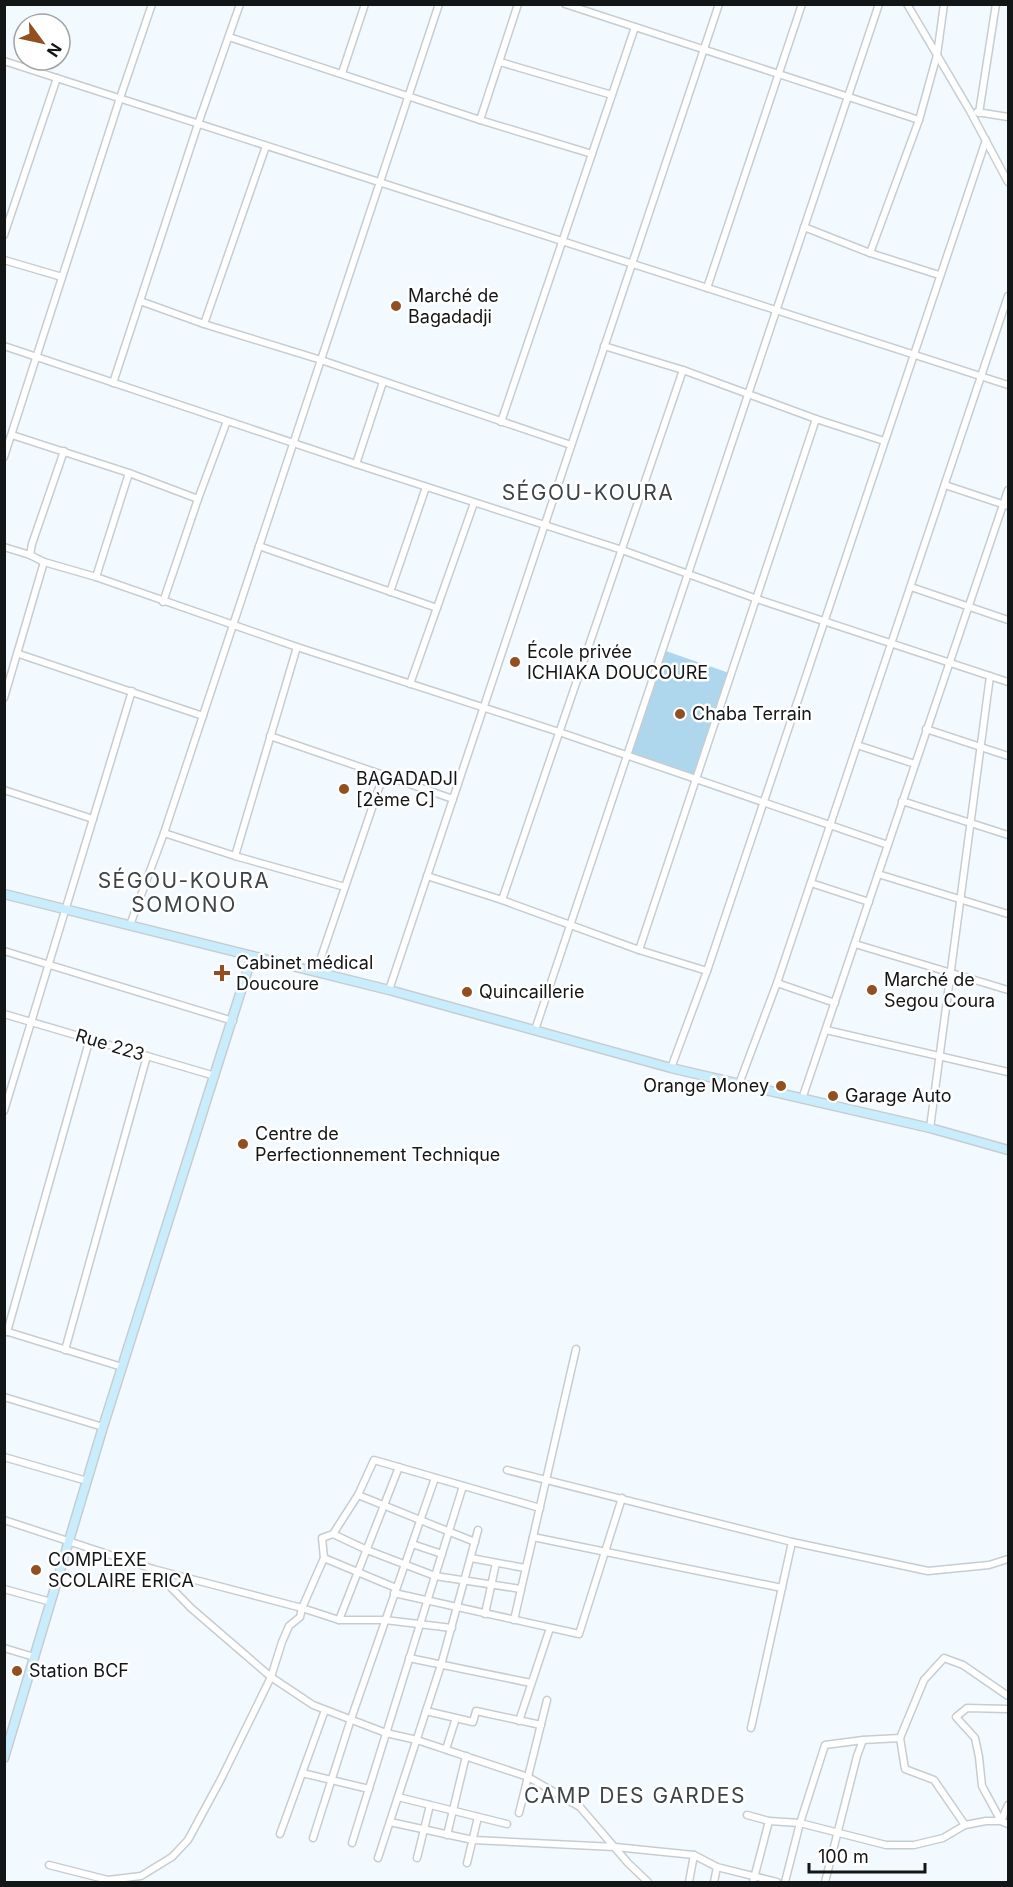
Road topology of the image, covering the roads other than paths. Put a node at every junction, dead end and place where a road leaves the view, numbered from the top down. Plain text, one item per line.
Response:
1 (152, 4) edge
2 (240, 4) edge
3 (365, 4) edge
4 (439, 4) edge
5 (518, 4) edge
6 (565, 4) edge
7 (719, 4) edge
8 (802, 4) edge
9 (879, 4) edge
10 (908, 4) edge
11 (944, 4) edge
12 (996, 4) edge
13 (635, 27) junction
14 (229, 37) junction
15 (703, 51) junction
16 (937, 55) junction
17 (4, 62) edge
18 (500, 62) junction
19 (342, 73) junction
20 (778, 75) junction
21 (57, 78) junction
22 (409, 95) junction
23 (612, 95) junction
24 (120, 98) junction
25 (848, 98) junction
26 (970, 111) junction
27 (979, 113) junction
28 (1008, 117) edge
29 (480, 120) junction
30 (919, 120) junction
31 (198, 124) junction
32 (986, 140) junction
33 (266, 146) junction
34 (592, 154) junction
35 (1008, 182) edge
36 (380, 183) junction
37 (804, 227) junction
38 (4, 235) edge
39 (562, 242) junction
40 (870, 253) junction
41 (4, 260) edge
42 (632, 264) junction
43 (939, 275) junction
44 (62, 277) junction
45 (707, 288) junction
46 (1008, 296) edge
47 (140, 301) junction
48 (775, 310) junction
49 (204, 324) junction
50 (4, 346) edge
51 (604, 346) junction
52 (913, 354) junction
53 (37, 356) junction
54 (321, 360) junction
55 (683, 370) junction
56 (982, 377) junction
57 (383, 382) junction
58 (112, 383) junction
59 (1008, 385) edge
60 (749, 393) junction
61 (816, 419) junction
62 (227, 421) junction
63 (501, 422) junction
64 (12, 435) junction
65 (884, 441) junction
66 (294, 443) junction
67 (571, 445) junction
68 (64, 451) junction
69 (4, 457) edge
70 (356, 464) junction
71 (129, 473) junction
72 (945, 485) junction
73 (426, 488) junction
74 (1008, 490) edge
75 (198, 499) junction
76 (474, 503) junction
77 (1006, 505) edge
78 (544, 526) junction
79 (259, 546) junction
80 (4, 547) edge
81 (622, 550) junction
82 (30, 555) junction
83 (44, 562) junction
84 (689, 573) junction
85 (96, 577) junction
86 (910, 587) junction
87 (390, 592) junction
88 (757, 599) junction
89 (163, 602) junction
90 (968, 606) junction
91 (437, 608) junction
92 (824, 620) junction
93 (1008, 620) edge
94 (233, 624) junction
95 (892, 643) junction
96 (297, 647) junction
97 (19, 654) junction
98 (949, 662) junction
99 (990, 676) junction
100 (1008, 682) edge
101 (410, 684) junction
102 (132, 691) junction
103 (4, 698) edge
104 (483, 708) junction
105 (203, 716) junction
106 (926, 729) junction
107 (560, 732) junction
108 (270, 736) junction
109 (857, 745) junction
110 (981, 747) junction
111 (627, 755) junction
112 (1008, 756) edge
113 (915, 764) junction
114 (383, 776) junction
115 (697, 778) junction
116 (4, 790) edge
117 (453, 799) junction
118 (902, 801) junction
119 (763, 803) junction
120 (93, 819) junction
121 (971, 823) junction
122 (830, 825) junction
123 (164, 833) junction
124 (1008, 835) edge
125 (888, 845) junction
126 (235, 856) junction
127 (878, 874) junction
128 (427, 876) junction
129 (811, 883) junction
130 (345, 887) junction
131 (4, 894) edge
132 (961, 899) junction
133 (502, 900) junction
134 (869, 902) junction
135 (65, 909) junction
136 (1008, 914) edge
137 (571, 924) junction
138 (130, 925) junction
139 (855, 944) junction
140 (639, 950) junction
141 (4, 951) edge
142 (252, 956) junction
143 (48, 966) junction
144 (707, 971) junction
145 (316, 972) junction
146 (951, 973) junction
147 (777, 983) junction
148 (389, 990) junction
149 (1008, 990) edge
150 (835, 1003) junction
151 (4, 1014) edge
152 (233, 1021) junction
153 (32, 1022) junction
154 (535, 1030) junction
155 (826, 1030) junction
156 (90, 1038) junction
157 (147, 1056) junction
158 (940, 1056) junction
159 (670, 1068) junction
160 (1008, 1072) edge
161 (215, 1076) junction
162 (739, 1084) junction
163 (802, 1100) junction
164 (4, 1111) edge
165 (930, 1128) junction
166 (1008, 1150) edge
167 (6, 1331) edge
168 (65, 1350) junction
169 (576, 1350) dead end
170 (122, 1367) junction
171 (4, 1397) edge
172 (103, 1427) junction
173 (4, 1457) edge
174 (399, 1467) junction
175 (507, 1470) dead end
176 (435, 1478) junction
177 (546, 1479) junction
178 (87, 1481) junction
179 (463, 1486) junction
180 (358, 1495) junction
181 (622, 1498) junction
182 (384, 1506) junction
183 (540, 1508) junction
184 (4, 1520) edge
185 (420, 1521) junction
186 (478, 1530) dead end
187 (449, 1532) junction
188 (333, 1534) junction
189 (533, 1538) junction
190 (69, 1542) junction
191 (475, 1542) junction
192 (792, 1542) junction
193 (412, 1544) junction
194 (367, 1550) junction
195 (605, 1552) junction
196 (442, 1554) junction
197 (324, 1558) junction
198 (471, 1558) junction
199 (1008, 1559) edge
200 (496, 1563) junction
201 (404, 1565) junction
202 (525, 1568) junction
203 (153, 1569) junction
204 (358, 1571) junction
205 (435, 1576) junction
206 (465, 1581) junction
207 (492, 1585) junction
208 (4, 1588) edge
209 (782, 1588) junction
210 (521, 1589) junction
211 (395, 1590) junction
212 (428, 1600) junction
213 (51, 1602) junction
214 (458, 1607) junction
215 (302, 1608) junction
216 (485, 1614) junction
217 (339, 1620) junction
218 (385, 1620) junction
219 (514, 1620) junction
220 (420, 1623) junction
221 (452, 1628) junction
222 (550, 1628) junction
223 (4, 1648) edge
224 (34, 1657) junction
225 (409, 1658) junction
226 (441, 1665) junction
227 (271, 1677) junction
228 (531, 1683) junction
229 (1008, 1696) edge
230 (547, 1700) dead end
231 (1008, 1709) edge
232 (325, 1710) junction
233 (426, 1711) junction
234 (456, 1718) junction
235 (351, 1719) junction
236 (519, 1721) junction
237 (541, 1725) junction
238 (751, 1728) dead end
239 (386, 1733) junction
240 (900, 1738) junction
241 (417, 1740) junction
242 (864, 1740) junction
243 (446, 1749) junction
244 (466, 1756) junction
245 (4, 1758) edge
246 (302, 1773) junction
247 (528, 1777) junction
248 (332, 1780) junction
249 (369, 1789) junction
250 (398, 1797) junction
251 (430, 1805) junction
252 (1008, 1805) edge
253 (453, 1811) junction
254 (519, 1813) dead end
255 (747, 1815) dead end
256 (478, 1817) junction
257 (769, 1821) junction
258 (1001, 1821) junction
259 (390, 1822) junction
260 (800, 1822) junction
261 (507, 1824) dead end
262 (1008, 1824) edge
263 (964, 1826) junction
264 (424, 1830) junction
265 (838, 1833) junction
266 (280, 1834) dead end
267 (447, 1835) junction
268 (314, 1838) dead end
269 (473, 1840) junction
270 (352, 1843) dead end
271 (615, 1847) junction
272 (694, 1855) junction
273 (378, 1858) dead end
274 (417, 1858) dead end
275 (467, 1863) dead end
276 (49, 1865) dead end
277 (717, 1867) junction
278 (753, 1880) edge
279 (648, 1882) edge
280 (689, 1882) edge
281 (714, 1882) edge
282 (777, 1882) edge
283 (785, 1882) edge
284 (825, 1882) edge

1 - 24 street
2 - 14 street
3 - 19 street
4 - 22 street
5 - 18 street
6 - 13 street
7 - 15 street
8 - 20 street
9 - 25 street
10 - 16 street
11 - 16 street
12 - 27 street
13 - 15 street
13 - 23 street
14 - 19 street
14 - 31 street
15 - 20 street
15 - 42 street
16 - 26 street
16 - 30 street
17 - 21 street
18 - 23 street
18 - 29 street
19 - 22 street
20 - 25 street
20 - 45 street
21 - 24 street
21 - 38 street
22 - 29 street
22 - 36 street
23 - 34 street
24 - 31 street
24 - 44 street
25 - 30 street
25 - 37 street
26 - 27 street
26 - 32 street
27 - 28 street
29 - 34 street
30 - 40 street
31 - 33 street
31 - 47 street
32 - 35 street
32 - 43 street
33 - 36 street
33 - 49 street
34 - 39 street
36 - 39 street
36 - 54 street
37 - 40 street
37 - 48 street
39 - 42 street
39 - 63 street
40 - 43 street
41 - 44 street
42 - 45 street
42 - 51 street
43 - 52 street
44 - 53 street
45 - 48 street
46 - 56 street
47 - 49 street
47 - 58 street
48 - 52 street
48 - 60 street
49 - 54 street
50 - 53 street
51 - 55 street
51 - 67 street
52 - 56 street
52 - 65 street
53 - 58 street
53 - 64 street
54 - 57 street
54 - 66 street
55 - 60 street
55 - 81 street
56 - 59 street
56 - 72 street
57 - 63 street
57 - 70 street
58 - 62 street
60 - 61 street
60 - 84 street
61 - 65 street
61 - 88 street
62 - 66 street
62 - 75 street
63 - 67 street
64 - 68 street
64 - 69 street
65 - 92 street
66 - 70 street
66 - 79 street
67 - 78 street
68 - 71 street
68 - 82 street
70 - 73 street
71 - 75 street
71 - 85 street
72 - 77 street
72 - 86 street
73 - 76 street
73 - 87 street
74 - 77 street
75 - 89 street
76 - 78 street
76 - 91 street
77 - 90 street
78 - 81 street
78 - 104 street
79 - 87 street
79 - 94 street
80 - 82 street
81 - 84 street
81 - 107 street
82 - 83 street
83 - 85 street
83 - 97 street
84 - 88 street
84 - 111 street
85 - 89 street
86 - 90 street
86 - 95 street
87 - 91 street
88 - 92 street
88 - 115 street
89 - 94 street
90 - 93 street
90 - 98 street
91 - 101 street
92 - 95 street
92 - 119 street
94 - 96 street
94 - 105 street
95 - 98 street
95 - 109 street
96 - 101 street
96 - 108 street
97 - 102 street
97 - 103 street
98 - 99 street
98 - 106 street
99 - 100 street
99 - 110 street
101 - 104 street
102 - 105 street
102 - 120 street
104 - 107 street
104 - 117 street
105 - 123 street
106 - 110 street
106 - 113 street
107 - 111 street
107 - 133 street
108 - 114 street
108 - 126 street
109 - 113 street
109 - 122 street
110 - 112 street
110 - 121 street
111 - 115 street
111 - 137 street
113 - 118 street
114 - 117 street
114 - 130 street
115 - 119 street
115 - 140 street
116 - 120 street
117 - 128 street
118 - 121 street
118 - 125 street
119 - 122 street
119 - 144 street
120 - 135 street
121 - 124 street
121 - 132 street
122 - 125 street
122 - 129 street
123 - 126 street
123 - 138 street
125 - 127 street
126 - 130 street
127 - 132 street
127 - 134 street
128 - 133 street
128 - 148 street
129 - 134 street
129 - 147 street
130 - 145 street
131 - 135 street
132 - 136 street
132 - 146 street
133 - 137 street
134 - 139 street
135 - 138 street
135 - 143 street
137 - 140 street
137 - 154 street
138 - 142 street
139 - 146 street
139 - 150 street
140 - 144 street
141 - 143 street
142 - 145 street
142 - 152 street
143 - 152 street
143 - 153 street
144 - 159 street
145 - 148 street
146 - 149 street
146 - 158 street
147 - 150 street
147 - 162 street
148 - 154 street
150 - 155 street
151 - 153 street, Rue 223
152 - 161 street
153 - 156 street, Rue 223
153 - 164 street
154 - 159 street
155 - 158 street
155 - 163 street
156 - 157 street, Rue 223
156 - 167 street
157 - 161 street, Rue 223
157 - 168 street
158 - 160 street
158 - 165 street
159 - 162 street
161 - 170 street
162 - 163 street
163 - 165 street
165 - 166 street
167 - 168 street
168 - 170 street
169 - 177 street
170 - 172 street
171 - 172 street
172 - 178 street
173 - 178 street
174 - 176 street
174 - 180 street
174 - 182 street
175 - 177 street
176 - 179 street
176 - 185 street
177 - 181 street
177 - 183 street
178 - 190 street
179 - 183 street
179 - 187 street
180 - 182 street
180 - 188 street
181 - 192 street
181 - 195 street
182 - 185 street
182 - 194 street
183 - 189 street
184 - 190 street
185 - 187 street
185 - 193 street
186 - 191 street
187 - 191 street
187 - 196 street
188 - 194 street
188 - 197 street
189 - 195 street
189 - 202 street
190 - 203 street
190 - 213 street
191 - 198 street
192 - 199 street
192 - 209 street
193 - 196 street
193 - 201 street
194 - 201 street
194 - 204 street
195 - 209 street
195 - 222 street
196 - 205 street
197 - 204 street
197 - 215 street
198 - 200 street
198 - 206 street
200 - 202 street
200 - 207 street
201 - 205 street
201 - 211 street
202 - 210 street
203 - 215 street
203 - 227 street
204 - 211 street
204 - 217 street
205 - 206 street
205 - 212 street
206 - 207 street
206 - 214 street
207 - 210 street
207 - 216 street
208 - 213 street
209 - 238 street
210 - 219 street
211 - 212 street
211 - 218 street
212 - 214 street
212 - 220 street
213 - 224 street
214 - 216 street
214 - 221 street
215 - 217 street
215 - 227 street
216 - 219 street
217 - 218 street
218 - 220 street
218 - 235 street
219 - 222 street
220 - 221 street
220 - 225 street
221 - 226 street
222 - 228 street
223 - 224 street
224 - 245 street
225 - 226 street
225 - 239 street
226 - 228 street
226 - 233 street
227 - 232 street
227 - 276 street
228 - 236 street
229 - 240 street
230 - 237 street
231 - 258 street
232 - 235 street
232 - 246 street
233 - 234 street
233 - 241 street
234 - 236 street
234 - 243 street
235 - 239 street
235 - 248 street
236 - 237 street
237 - 247 street
239 - 241 street
239 - 249 street
240 - 242 street
240 - 263 street
241 - 243 street
241 - 250 street
242 - 260 street
242 - 265 street
243 - 244 street
244 - 247 street
244 - 253 street
246 - 248 street
246 - 266 street
247 - 254 street
247 - 271 street
248 - 249 street
248 - 268 street
249 - 270 street
250 - 251 street
250 - 259 street
251 - 253 street
251 - 264 street
252 - 258 street
253 - 256 street
253 - 267 street
255 - 257 street
256 - 261 street
256 - 269 street
257 - 260 street
257 - 278 street
258 - 262 street
258 - 263 street
259 - 264 street
259 - 273 street
260 - 265 street
260 - 283 street
263 - 265 street
264 - 267 street
264 - 274 street
265 - 284 street
267 - 269 street
269 - 271 street
269 - 275 street
271 - 272 street
271 - 279 street
272 - 277 street
272 - 280 street
277 - 278 street
277 - 281 street
278 - 282 street

